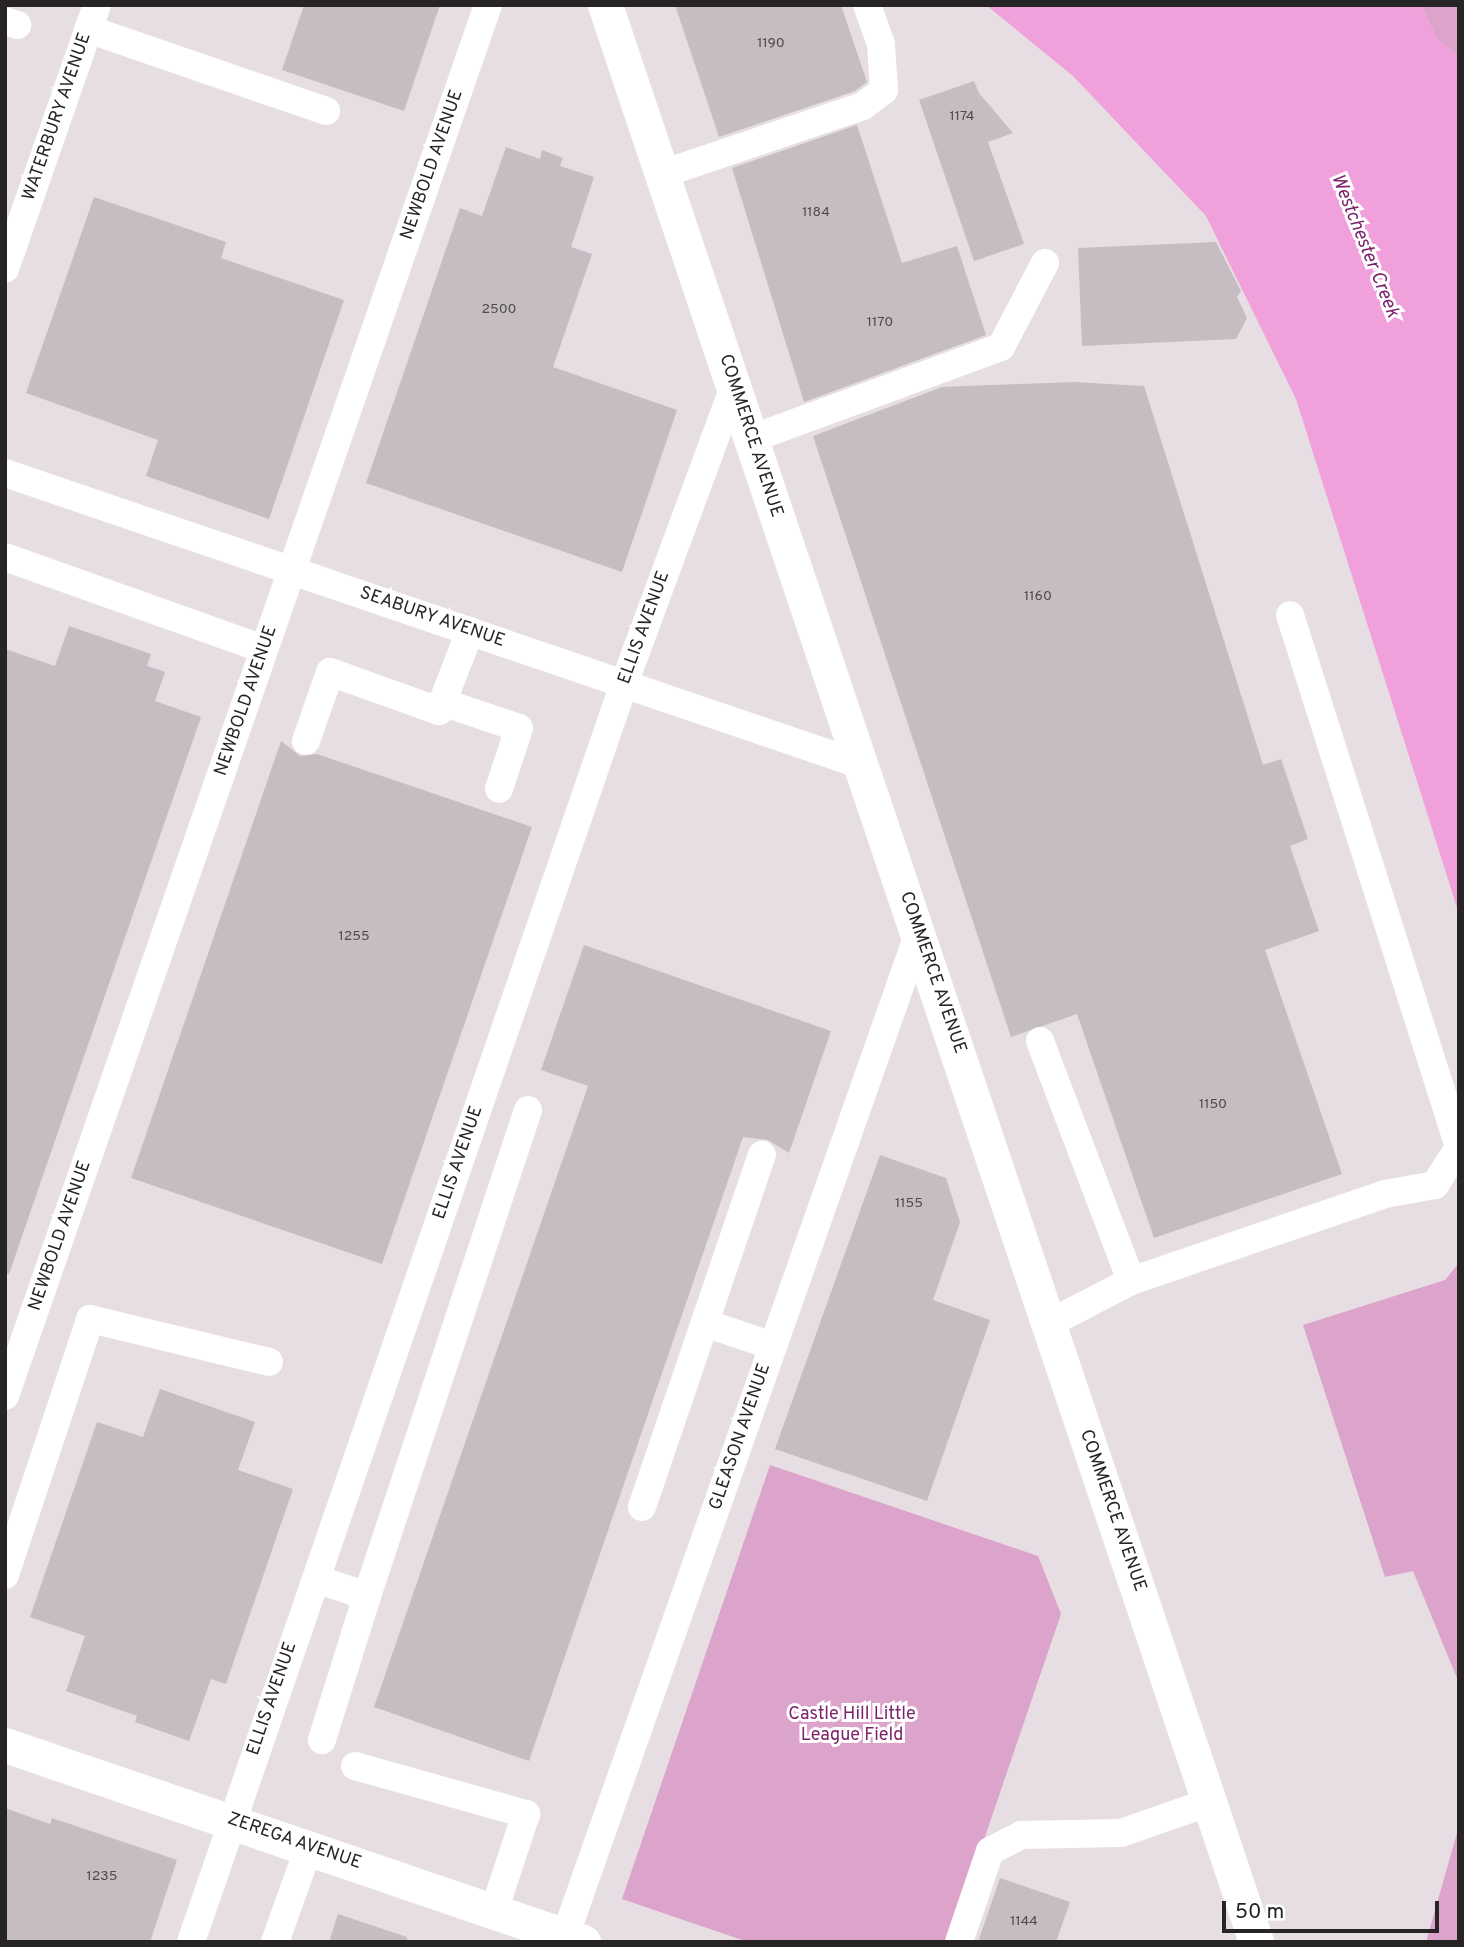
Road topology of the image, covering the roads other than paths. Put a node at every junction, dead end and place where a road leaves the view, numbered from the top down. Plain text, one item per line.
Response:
1 (488, 5) edge
2 (605, 5) edge
3 (867, 5) edge
4 (92, 17) edge
5 (326, 111) dead end
6 (662, 174) junction
7 (1045, 263) dead end
8 (5, 269) edge
9 (734, 387) junction
10 (751, 439) junction
11 (5, 472) edge
12 (5, 556) edge
13 (293, 570) junction
14 (1290, 615) dead end
15 (470, 631) junction
16 (264, 649) junction
17 (624, 684) junction
18 (442, 702) junction
19 (306, 741) dead end
20 (859, 764) junction
21 (499, 789) dead end
22 (919, 932) junction
23 (1040, 1041) dead end
24 (528, 1110) dead end
25 (762, 1155) dead end
26 (1131, 1281) junction
27 (705, 1322) junction
28 (1050, 1323) junction
29 (773, 1346) junction
30 (269, 1362) dead end
31 (5, 1396) edge
32 (642, 1507) dead end
33 (5, 1575) edge
34 (316, 1579) junction
35 (367, 1596) junction
36 (322, 1740) dead end
37 (5, 1745) edge
38 (355, 1766) dead end
39 (1210, 1802) junction
40 (232, 1821) junction
41 (309, 1847) junction
42 (494, 1911) junction
43 (570, 1940) edge
44 (191, 1942) edge
45 (275, 1942) edge
46 (958, 1942) edge
47 (1256, 1942) edge

1 - 13 street, NEWBOLD AVENUE
2 - 6 main road, COMMERCE AVENUE
3 - 6 street
4 - 5 street
4 - 8 street, WATERBURY AVENUE
6 - 9 main road, COMMERCE AVENUE
7 - 10 street
9 - 10 main road, COMMERCE AVENUE
9 - 17 street, ELLIS AVENUE
10 - 20 main road, COMMERCE AVENUE
11 - 13 street, SEABURY AVENUE
12 - 16 street
13 - 15 street, SEABURY AVENUE
13 - 16 street, NEWBOLD AVENUE
14 - 26 street
15 - 17 street, SEABURY AVENUE
15 - 18 street
16 - 31 street, NEWBOLD AVENUE
17 - 20 street, SEABURY AVENUE
17 - 34 street, ELLIS AVENUE
18 - 19 street
18 - 21 street
20 - 22 main road, COMMERCE AVENUE
22 - 28 main road, COMMERCE AVENUE
22 - 29 street, GLEASON AVENUE
23 - 26 street
24 - 35 street
25 - 27 street
26 - 28 street
27 - 29 street
27 - 32 street
28 - 39 main road, COMMERCE AVENUE
29 - 43 street, GLEASON AVENUE
30 - 33 street
34 - 35 street
34 - 40 street, ELLIS AVENUE
35 - 36 street
37 - 40 main road, ZEREGA AVENUE
38 - 42 street
39 - 46 street
39 - 47 main road, COMMERCE AVENUE
40 - 41 main road, ZEREGA AVENUE
40 - 44 street, ELLIS AVENUE
41 - 42 main road, ZEREGA AVENUE
41 - 45 street
42 - 43 main road, ZEREGA AVENUE

